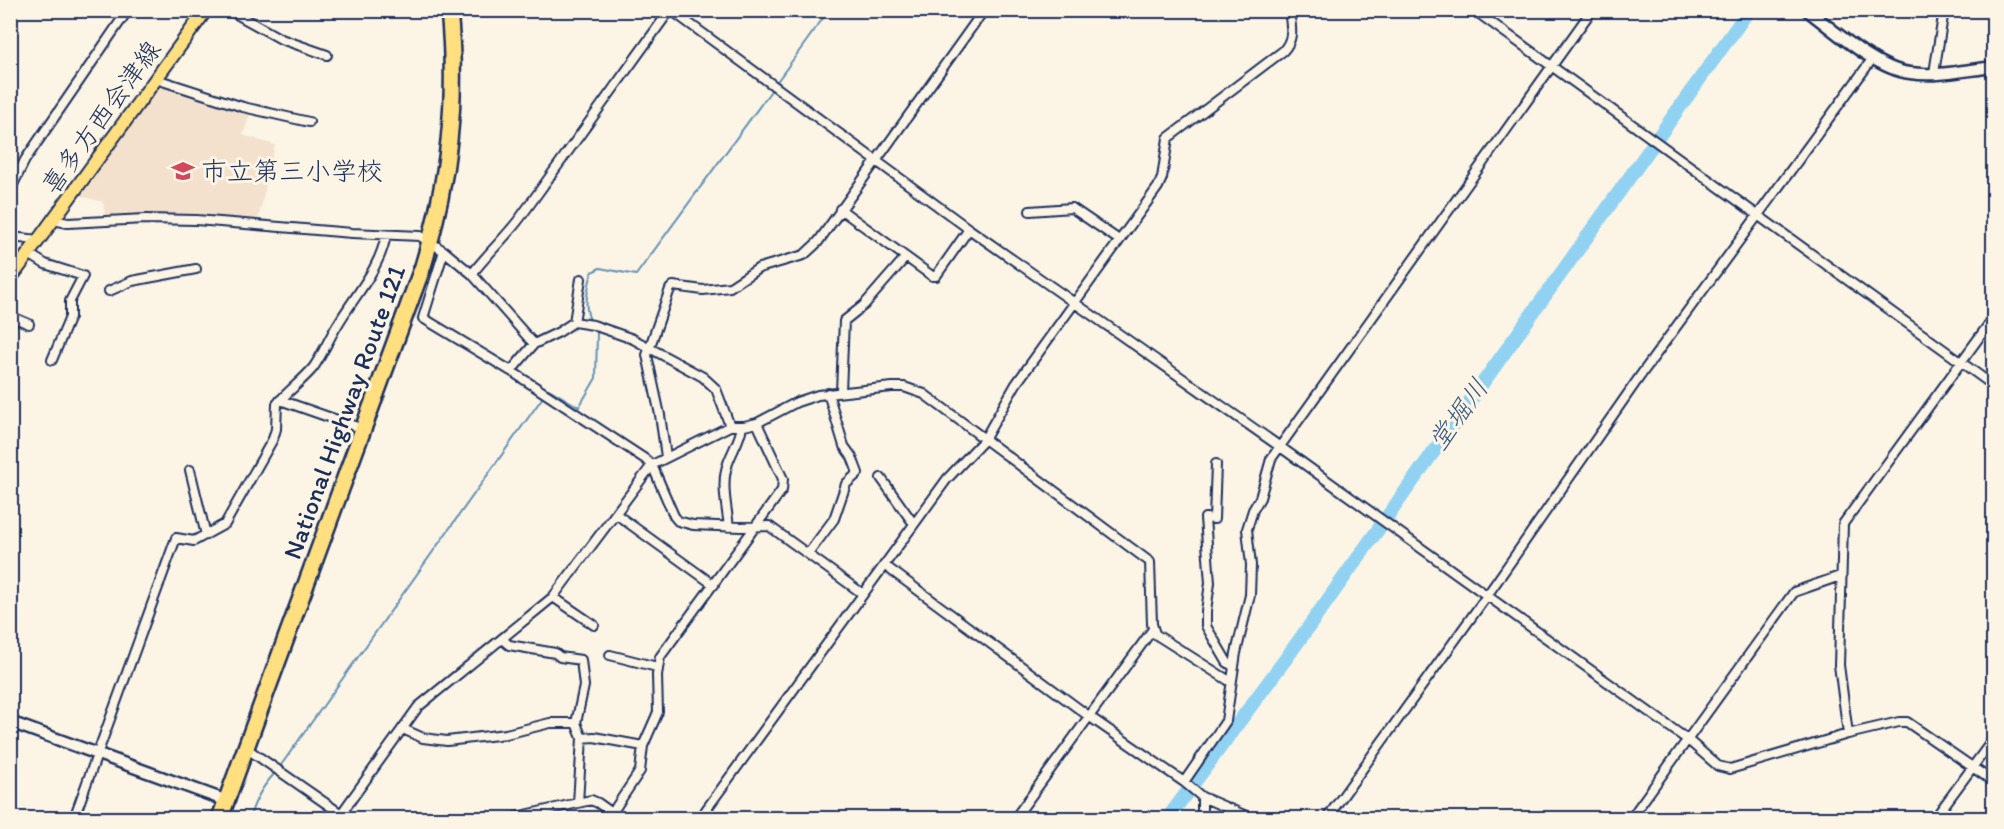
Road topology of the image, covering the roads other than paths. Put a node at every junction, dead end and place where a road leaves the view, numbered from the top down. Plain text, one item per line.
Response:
1 (129, 10) edge
2 (206, 10) edge
3 (229, 10) edge
4 (449, 10) edge
5 (670, 10) edge
6 (984, 10) edge
7 (1288, 10) edge
8 (1474, 10) edge
9 (1592, 10) edge
10 (1807, 10) edge
11 (1944, 10) edge
12 (327, 55) dead end
13 (1873, 58) junction
14 (1552, 67) junction
15 (1994, 67) edge
16 (1934, 73) junction
17 (156, 79) junction
18 (309, 122) dead end
19 (875, 160) junction
20 (10, 191) edge
21 (840, 209) junction
22 (1030, 211) dead end
23 (1759, 216) junction
24 (53, 220) junction
25 (969, 230) junction
26 (386, 235) junction
27 (10, 237) edge
28 (39, 240) junction
29 (1119, 240) junction
30 (430, 242) junction
31 (444, 251) junction
32 (29, 254) junction
33 (905, 258) junction
34 (196, 268) dead end
35 (472, 274) junction
36 (10, 279) edge
37 (581, 279) dead end
38 (110, 291) dead end
39 (1075, 302) junction
40 (10, 316) edge
41 (1994, 317) edge
42 (574, 322) junction
43 (29, 324) dead end
44 (534, 344) junction
45 (650, 347) junction
46 (52, 360) dead end
47 (1961, 362) junction
48 (511, 371) junction
49 (1994, 386) edge
50 (841, 391) junction
51 (828, 393) junction
52 (280, 400) junction
53 (757, 423) junction
54 (730, 426) junction
55 (742, 426) junction
56 (363, 429) junction
57 (984, 440) junction
58 (1279, 446) junction
59 (666, 457) junction
60 (1216, 464) dead end
61 (652, 465) junction
62 (190, 470) dead end
63 (882, 478) dead end
64 (616, 514) junction
65 (915, 522) junction
66 (758, 525) junction
67 (729, 527) junction
68 (206, 535) junction
69 (808, 554) junction
70 (884, 565) junction
71 (1840, 576) junction
72 (714, 585) junction
73 (863, 594) junction
74 (553, 597) junction
75 (1486, 597) junction
76 (594, 625) dead end
77 (1153, 629) junction
78 (502, 639) junction
79 (610, 655) dead end
80 (657, 667) junction
81 (1234, 667) junction
82 (1231, 682) junction
83 (1090, 717) junction
84 (10, 722) edge
85 (576, 723) junction
86 (403, 729) junction
87 (1848, 734) junction
88 (582, 738) junction
89 (1994, 738) edge
90 (1688, 740) junction
91 (643, 746) junction
92 (246, 748) junction
93 (98, 754) junction
94 (1972, 767) junction
95 (1184, 782) junction
96 (1994, 782) edge
97 (1202, 797) junction
98 (227, 801) junction
99 (578, 803) junction
100 (344, 816) edge
101 (616, 816) edge
102 (74, 819) edge
103 (220, 819) edge
104 (512, 819) edge
105 (700, 819) edge
106 (1015, 819) edge
107 (1202, 819) edge
108 (1251, 819) edge
109 (1327, 819) edge
110 (1631, 819) edge
111 (1935, 819) edge

1 - 20 street
2 - 17 main road, 喜多方西会津線
3 - 12 street
4 - 30 highway, National Highway Route 121
5 - 19 street
5 - 35 street
6 - 19 street
7 - 29 street
8 - 14 street
9 - 14 street
10 - 13 street
11 - 16 street
13 - 16 street
13 - 23 street
14 - 23 street
14 - 58 street
15 - 16 street
17 - 18 street
17 - 24 main road, 喜多方西会津線
19 - 21 street
19 - 25 street
21 - 33 street
21 - 45 street
22 - 29 street
23 - 47 street
23 - 75 street
24 - 26 street
24 - 28 main road, 喜多方西会津線
25 - 33 street
25 - 39 street
26 - 30 street
26 - 52 street
27 - 28 street
28 - 32 main road, 喜多方西会津線
29 - 39 street
30 - 31 street
30 - 56 highway, National Highway Route 121
31 - 35 street
31 - 48 street
32 - 36 main road, 喜多方西会津線
32 - 46 street
33 - 50 street
34 - 38 street
35 - 44 street
37 - 42 street
39 - 57 street
39 - 58 street
40 - 43 street
41 - 47 street
42 - 44 street
42 - 45 street
44 - 48 street
45 - 54 street
45 - 59 street
47 - 49 street
47 - 71 street
48 - 61 street
50 - 51 street
50 - 57 street
51 - 53 street
51 - 69 street
52 - 56 street
52 - 68 street
53 - 55 street
53 - 66 street
54 - 55 street
54 - 59 street
55 - 67 street
56 - 92 highway, National Highway Route 121
57 - 65 street
57 - 77 street
58 - 75 street
58 - 81 street
59 - 61 street
60 - 81 street
61 - 64 street
61 - 67 street
62 - 68 street
63 - 65 street
64 - 72 street
64 - 74 street
65 - 70 street
66 - 67 street
66 - 69 street
66 - 72 street
68 - 93 street
69 - 73 street
70 - 73 street
70 - 83 street
71 - 87 street
71 - 90 street
72 - 80 street
73 - 105 street
74 - 76 street
74 - 78 street
75 - 90 street
75 - 109 street
77 - 82 street
77 - 83 street
78 - 85 street
78 - 86 street
79 - 80 street
80 - 91 street
81 - 82 street
82 - 95 street
83 - 95 street
83 - 106 street
84 - 93 street
85 - 86 street
85 - 88 street
86 - 100 street
87 - 90 street
87 - 94 street
88 - 91 street
88 - 99 street
89 - 94 street
90 - 110 street
91 - 101 street
92 - 98 highway, National Highway Route 121
92 - 100 street
93 - 98 street
93 - 102 street
94 - 96 street
94 - 111 street
95 - 97 street
97 - 107 street
97 - 108 street
98 - 103 highway, National Highway Route 121
99 - 101 street
99 - 104 street

